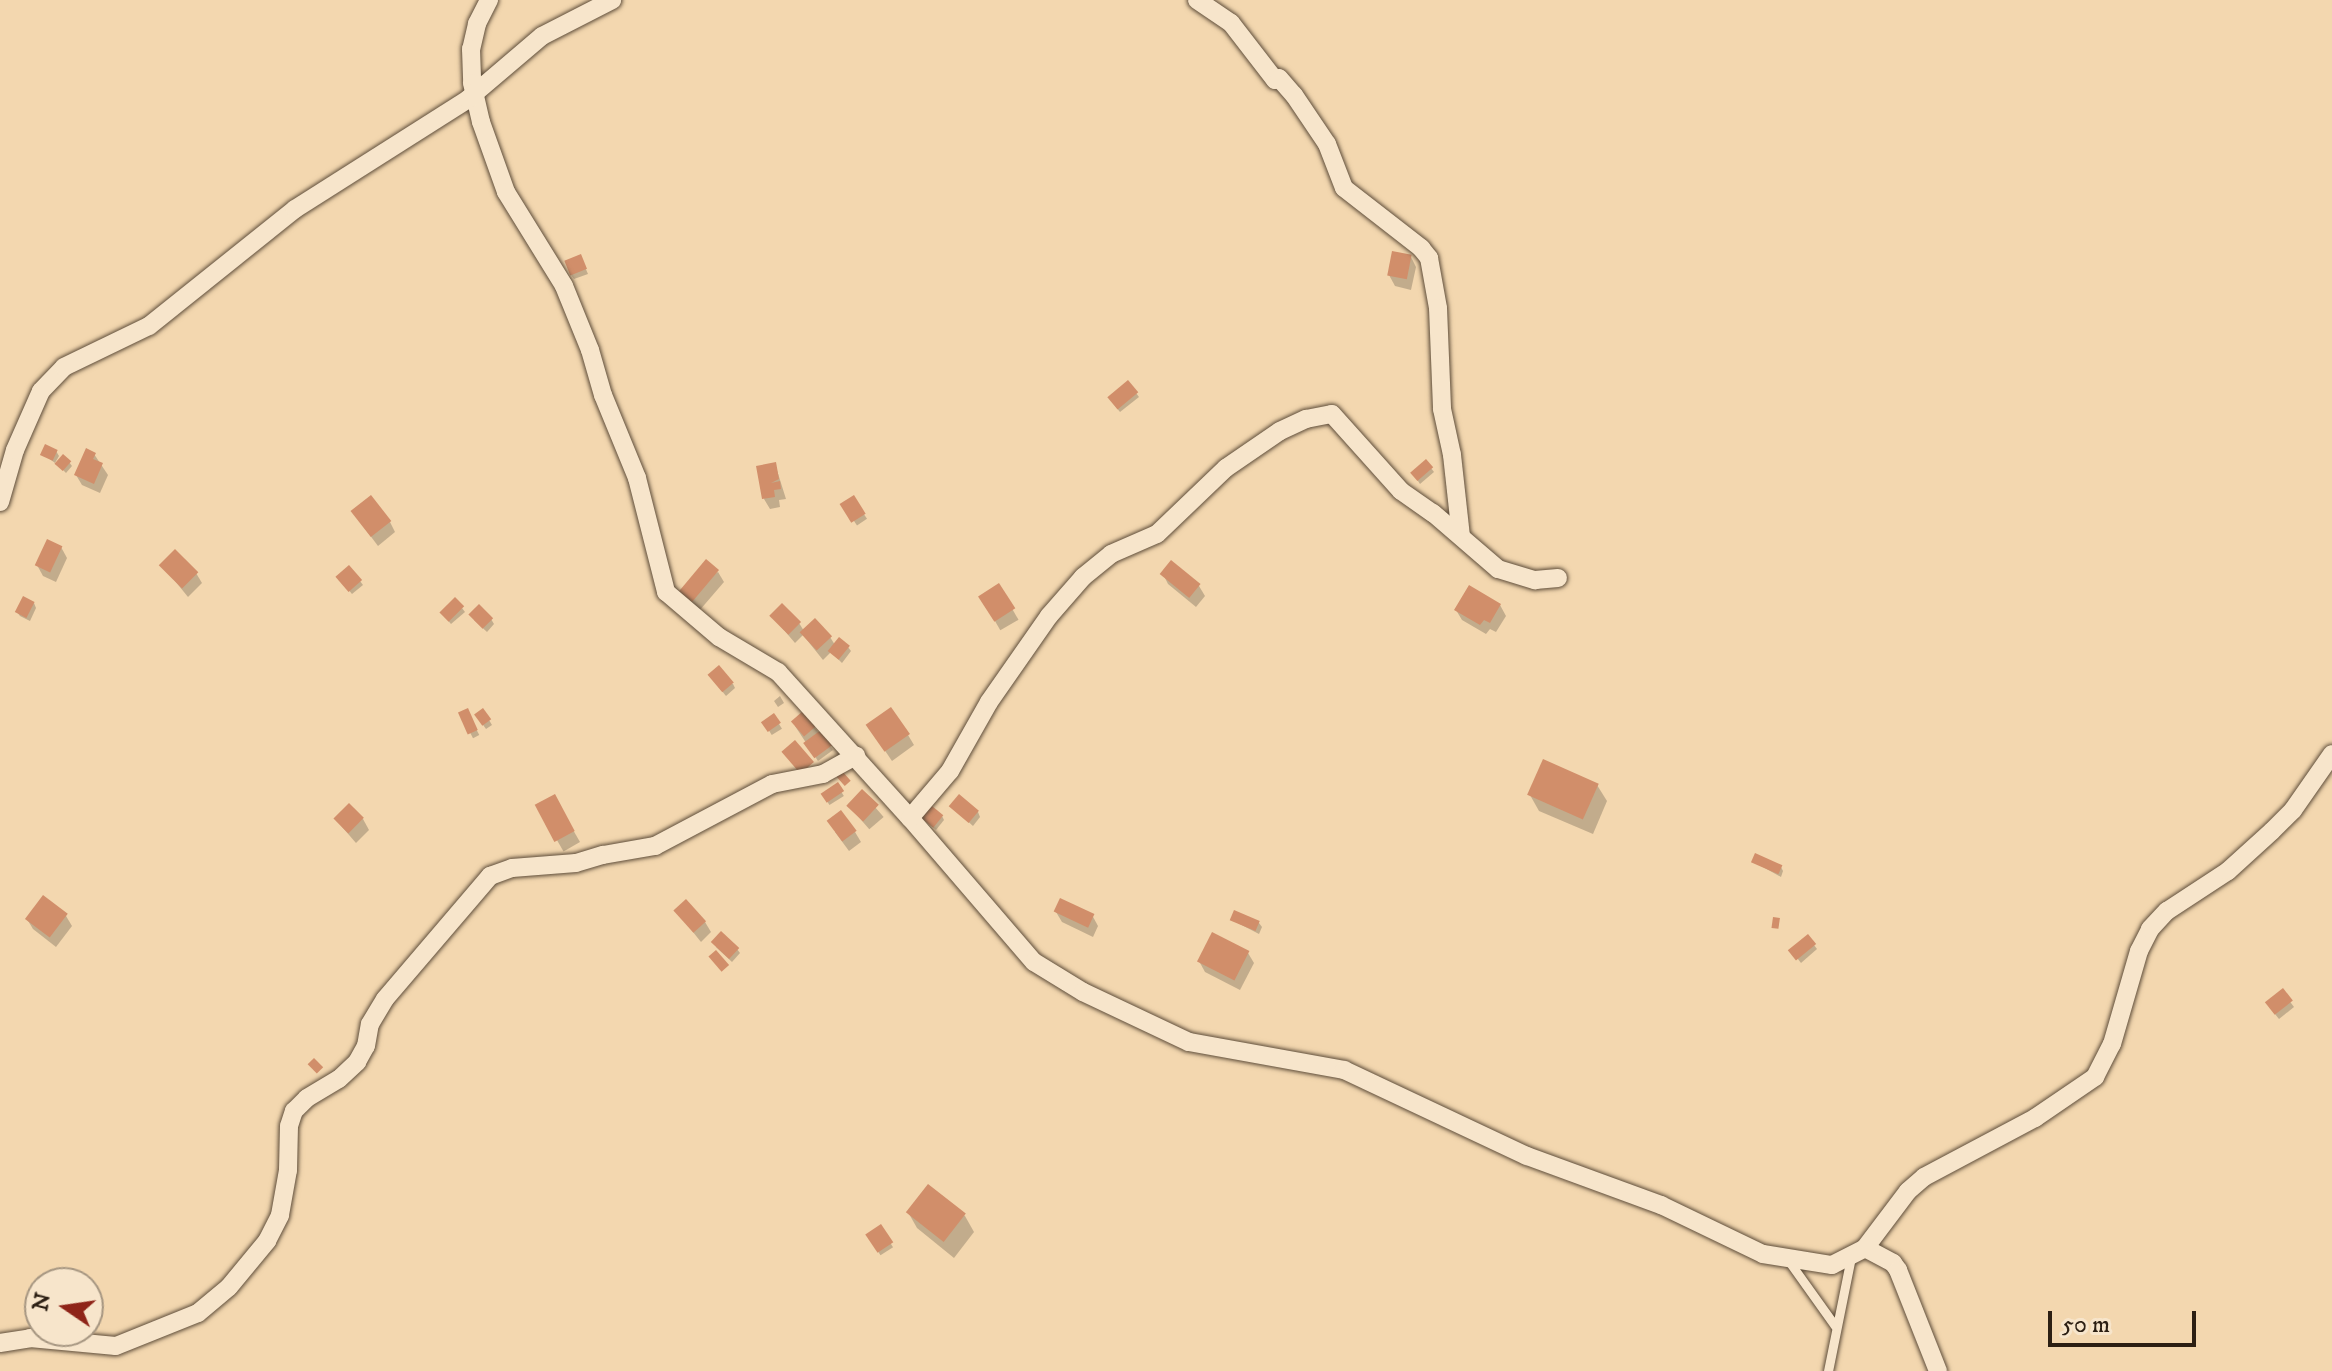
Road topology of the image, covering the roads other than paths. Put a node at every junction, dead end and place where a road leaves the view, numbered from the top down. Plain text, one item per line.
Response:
1 (489, 0) edge
2 (612, 0) edge
3 (1197, 0) edge
4 (476, 93) junction
5 (0, 502) edge
6 (1461, 536) junction
7 (1558, 578) dead end
8 (2332, 754) edge
9 (856, 756) junction
10 (910, 818) junction
11 (1858, 1253) junction
12 (1787, 1259) junction
13 (1835, 1326) junction
14 (0, 1343) edge
15 (1828, 1371) edge
16 (1938, 1371) edge

1 - 4 street
2 - 4 street
3 - 6 street
4 - 5 street
4 - 9 street
6 - 7 street
6 - 10 street
8 - 11 street
9 - 10 street
9 - 14 street
10 - 12 street
11 - 12 street
11 - 13 lane
11 - 16 street
12 - 13 lane
13 - 15 lane

